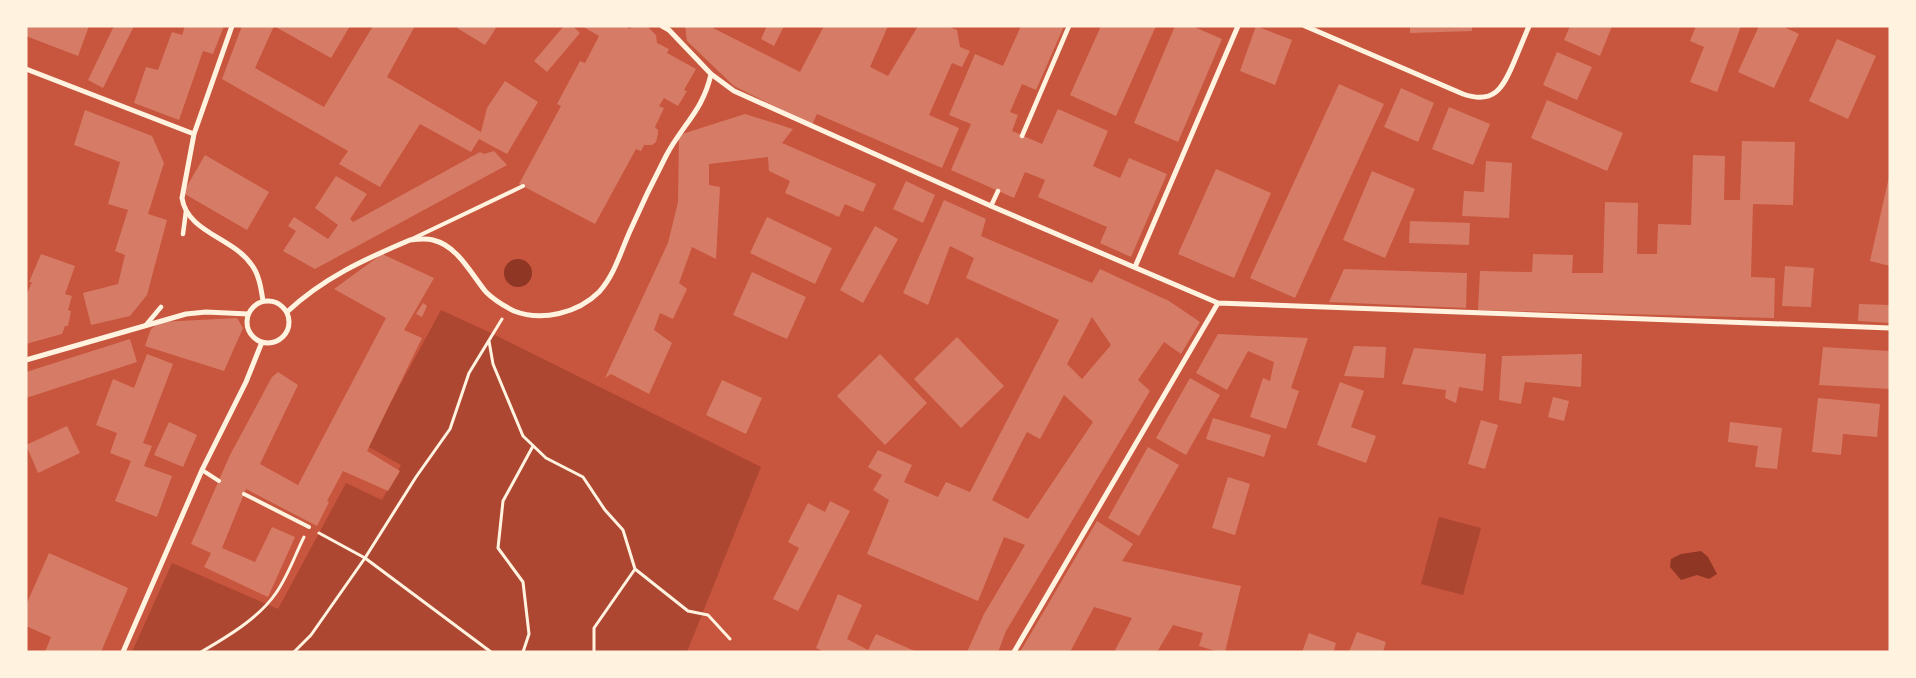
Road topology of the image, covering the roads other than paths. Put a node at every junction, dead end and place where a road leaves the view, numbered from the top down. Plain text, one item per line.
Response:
1 (232, 26) edge
2 (662, 26) edge
3 (1069, 26) edge
4 (1238, 26) edge
5 (1305, 26) edge
6 (1529, 26) edge
7 (670, 28) edge
8 (26, 69) edge
9 (711, 74) junction
10 (194, 134) junction
11 (1022, 136) dead end
12 (523, 186) dead end
13 (998, 191) dead end
14 (992, 206) junction
15 (186, 211) junction
16 (183, 234) dead end
17 (410, 240) junction
18 (1135, 267) junction
19 (263, 301) junction
20 (1218, 303) junction
21 (161, 307) dead end
22 (287, 312) junction
23 (248, 314) junction
24 (146, 325) junction
25 (1890, 328) edge
26 (262, 342) junction
27 (26, 360) edge
28 (202, 470) junction
29 (219, 481) dead end
30 (244, 494) dead end
31 (309, 527) road end
32 (123, 652) edge
33 (1014, 652) edge

1 - 10 street
2 - 7 street
3 - 11 street
4 - 18 street
5 - 6 street
7 - 9 street
8 - 10 street
9 - 14 street
9 - 17 street
10 - 15 street
12 - 17 lane
13 - 14 street
14 - 18 street
15 - 16 street
15 - 19 street
17 - 22 street
18 - 20 street
19 - 22 street
19 - 23 street
20 - 25 street
20 - 33 street
21 - 24 street
22 - 26 street
23 - 24 street
23 - 26 street
24 - 27 street
26 - 28 street
28 - 29 lane
28 - 32 street
30 - 31 lane

